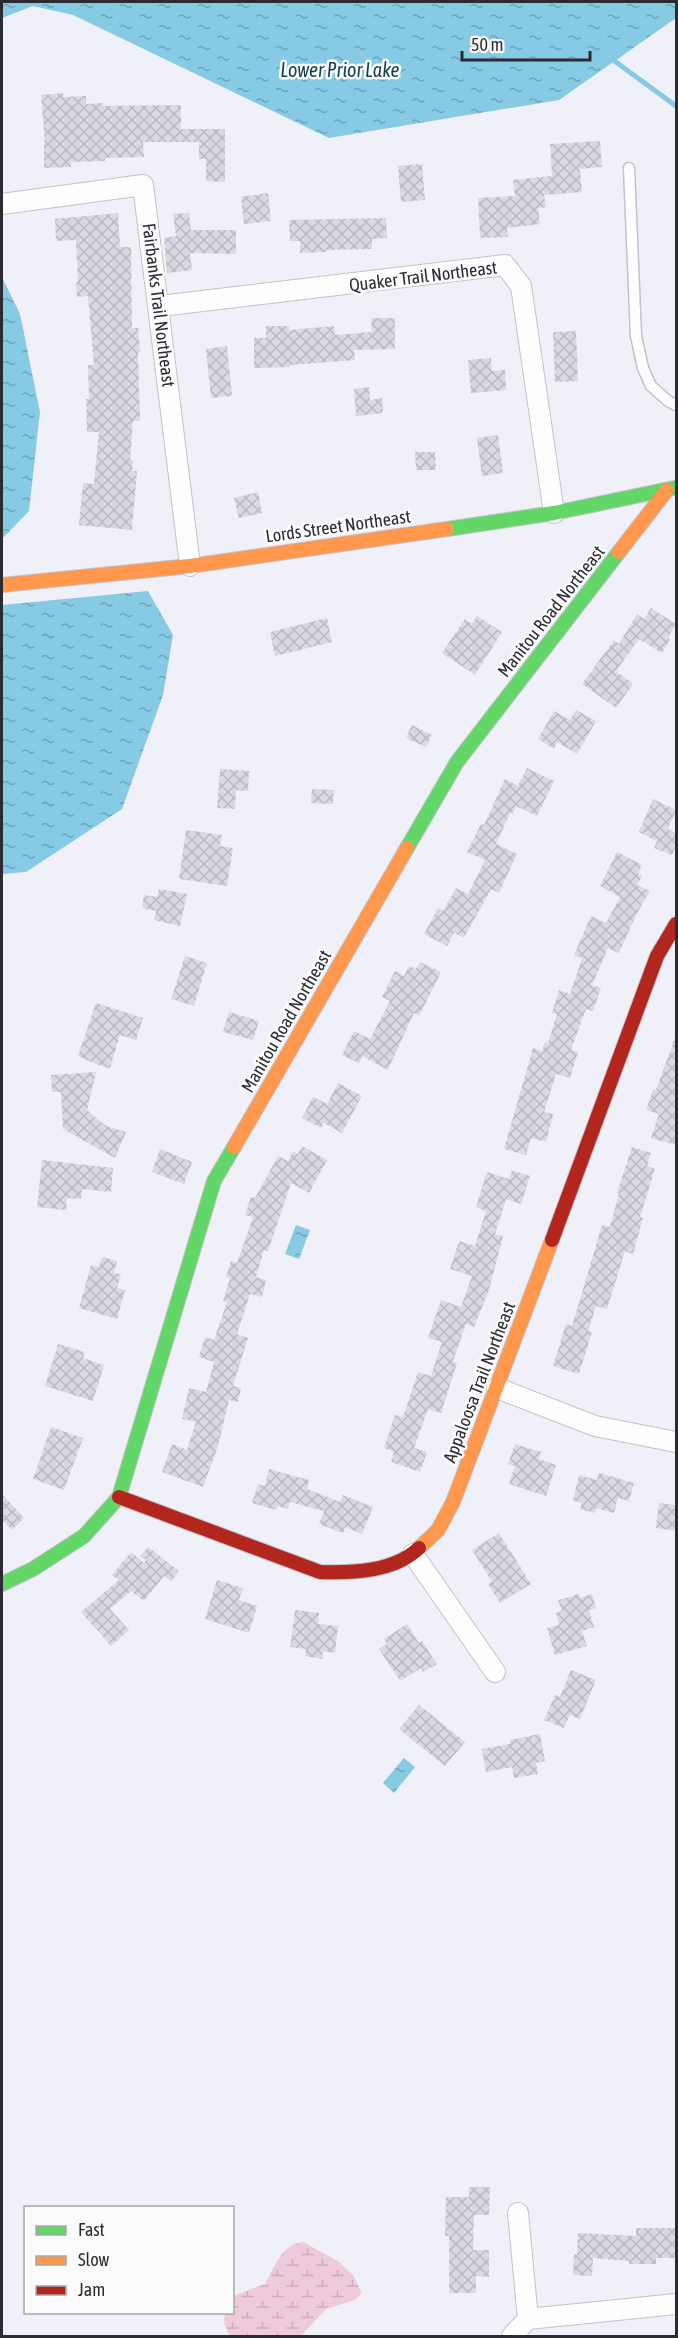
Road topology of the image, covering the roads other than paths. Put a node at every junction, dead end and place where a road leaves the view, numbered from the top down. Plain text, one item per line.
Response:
1 (629, 168) dead end
2 (2, 204) edge
3 (160, 306) junction
4 (676, 405) edge
5 (672, 489) edge
6 (554, 513) junction
7 (190, 566) junction
8 (2, 585) edge
9 (676, 924) edge
10 (497, 1388) junction
11 (676, 1442) edge
12 (119, 1497) junction
13 (413, 1554) junction
14 (2, 1584) edge
15 (495, 1672) dead end
16 (518, 2213) dead end
17 (676, 2304) edge
18 (528, 2319) junction
19 (512, 2337) edge

1 - 4 lane
2 - 3 street, Fairbanks Trail Northeast
3 - 6 street, Quaker Trail Northeast
3 - 7 street, Fairbanks Trail Northeast
5 - 6 street, Lords Street Northeast
5 - 12 street, Manitou Road Northeast
6 - 7 street, Lords Street Northeast
7 - 8 street, Lords Street Northeast
9 - 10 street, Appaloosa Trail Northeast
10 - 11 street
10 - 13 street, Appaloosa Trail Northeast
12 - 13 street, Appaloosa Trail Northeast
12 - 14 street, Manitou Road Northeast
13 - 15 street
16 - 18 street
17 - 18 street
18 - 19 street

